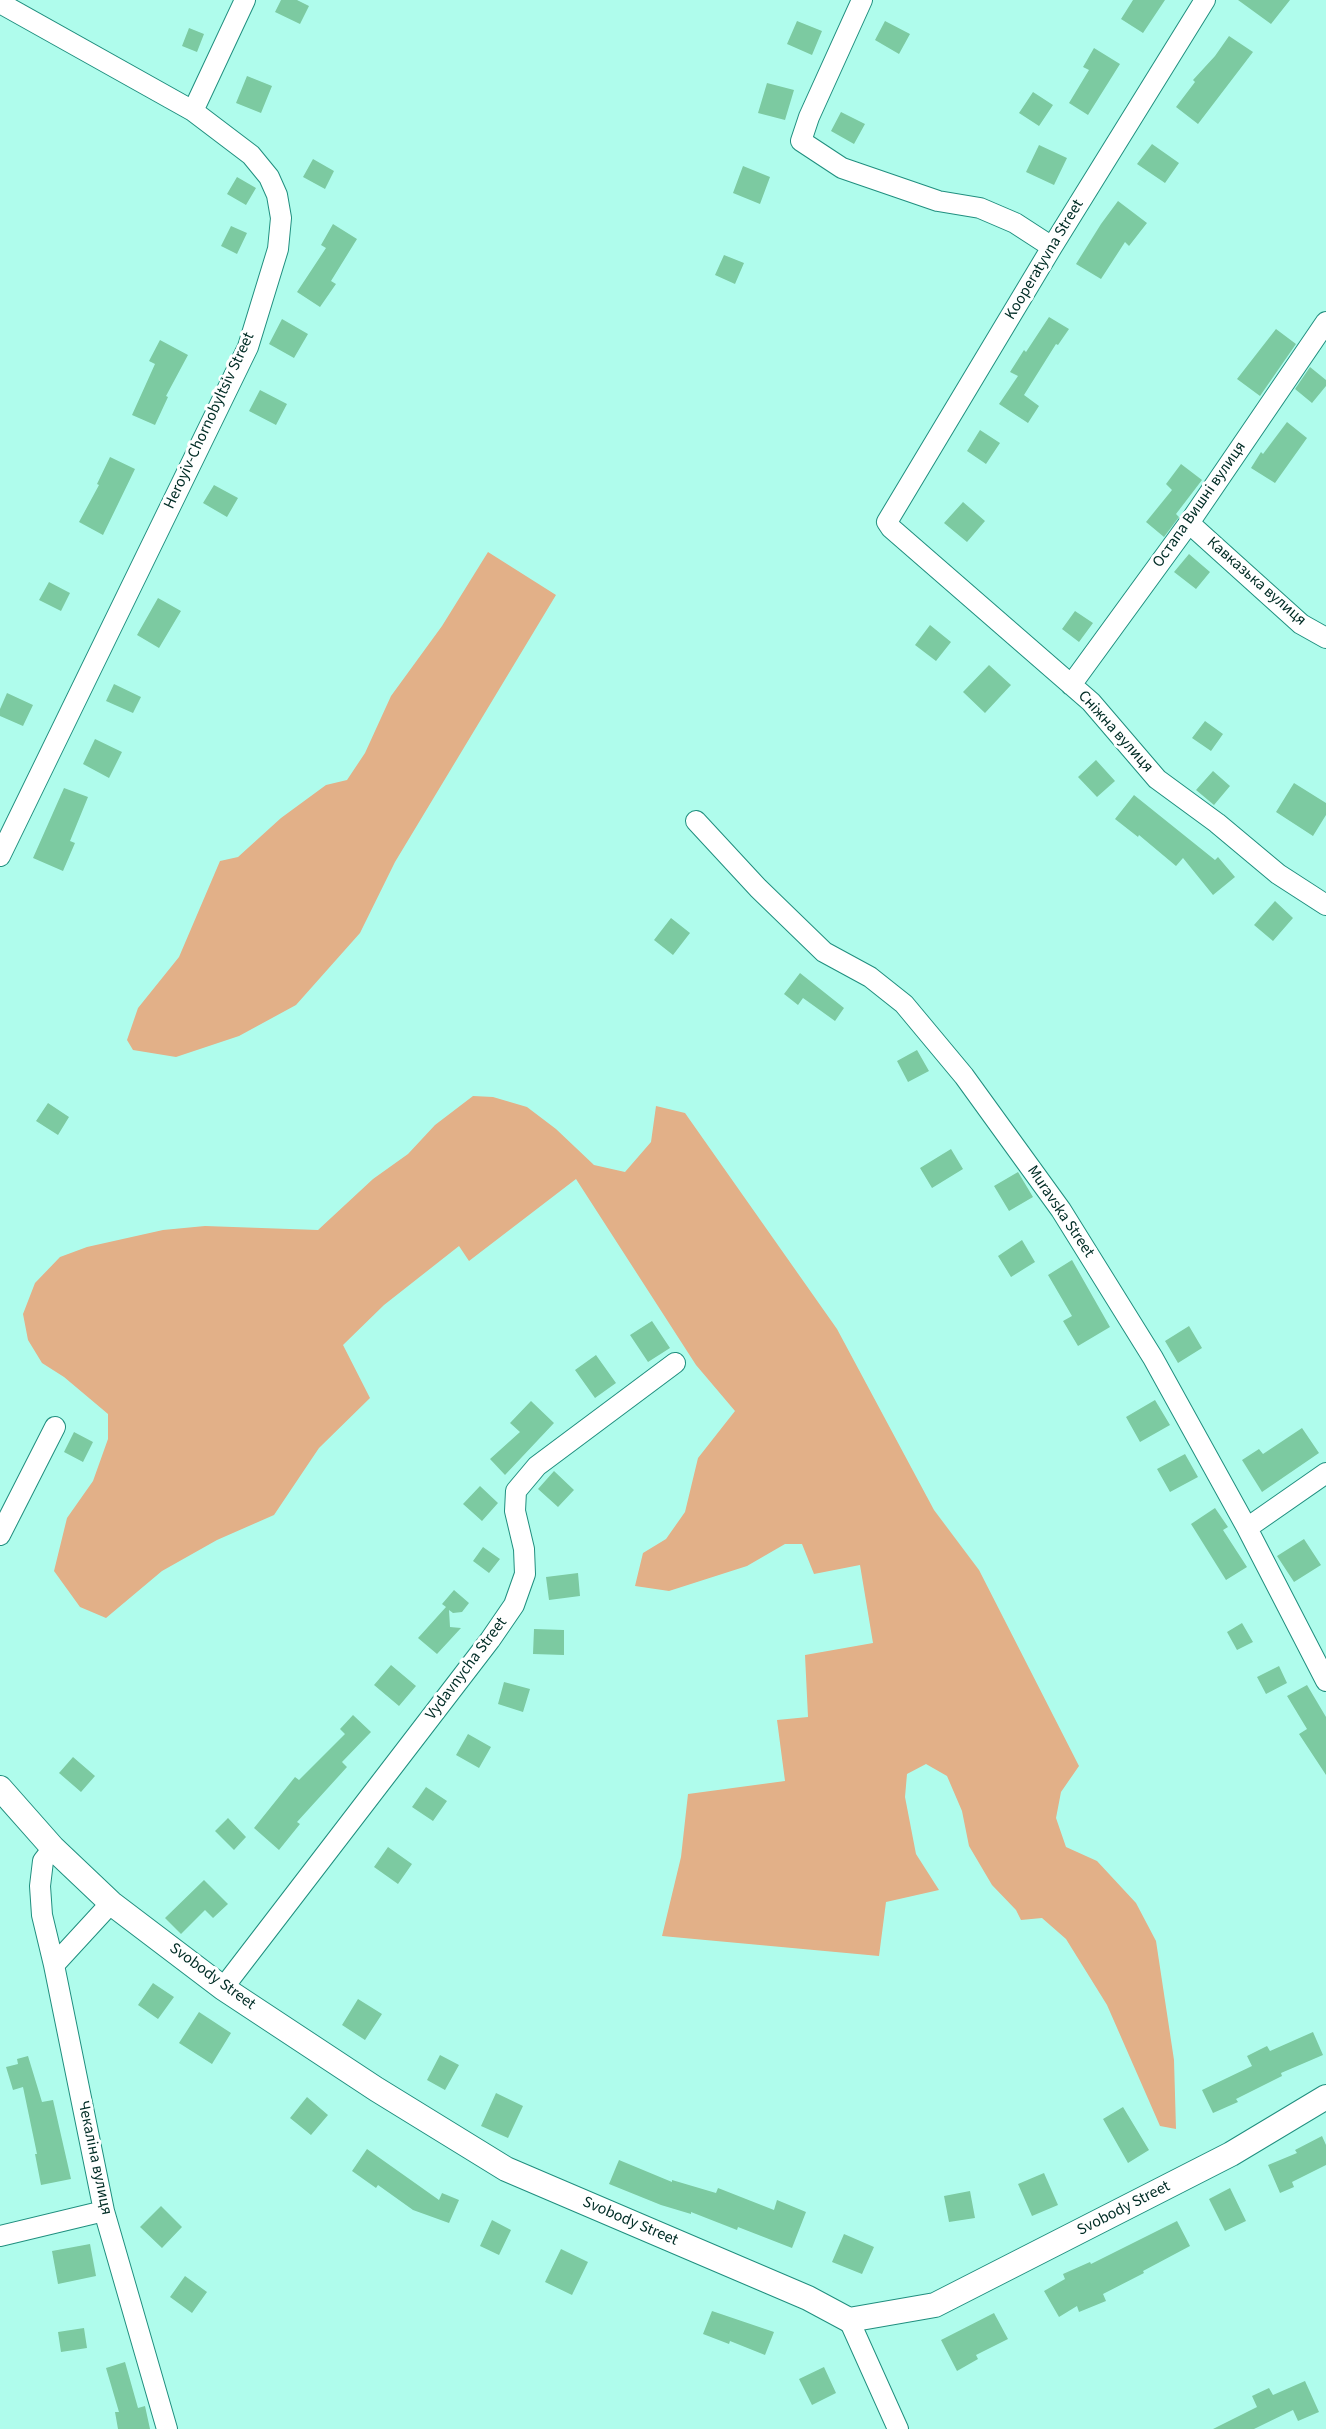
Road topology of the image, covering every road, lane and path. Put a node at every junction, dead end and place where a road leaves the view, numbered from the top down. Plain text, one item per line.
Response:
1 (245, 0) edge
2 (862, 0) edge
3 (1205, 0) edge
4 (0, 3) edge
5 (194, 111) junction
6 (1052, 247) junction
7 (1326, 322) edge
8 (887, 522) joint
9 (1189, 523) junction
10 (1326, 638) edge
11 (1071, 686) junction
12 (696, 821) dead end
13 (0, 856) edge
14 (1326, 905) edge
15 (675, 1363) dead end
16 (55, 1426) dead end
17 (1326, 1473) edge
18 (1247, 1528) junction
19 (0, 1535) edge
20 (1326, 1681) edge
21 (0, 1788) edge
22 (53, 1848) junction
23 (111, 1903) junction
24 (54, 1965) junction
25 (223, 1988) junction
26 (1326, 2097) edge
27 (104, 2211) junction
28 (0, 2236) edge
29 (849, 2320) junction
30 (167, 2429) edge
31 (898, 2429) edge

1 - 5 street
2 - 6 street
3 - 6 street, Kooperatyvna Street
4 - 5 street, Heroyiv-Chornobyltsiv Street
5 - 13 street, Heroyiv-Chornobyltsiv Street
6 - 8 street, Kooperatyvna Street
7 - 9 street, Остапа Вишні вулиця
8 - 11 street, Сніжна вулиця
9 - 10 street, Кавказька вулиця
9 - 11 street, Остапа Вишні вулиця
11 - 14 street, Сніжна вулиця
12 - 18 street, Muravska Street
15 - 25 street, Vydavnycha Street
16 - 19 street
17 - 18 street
18 - 20 street, Muravska Street
21 - 22 street, Svobody Street
22 - 23 street, Svobody Street
22 - 24 street, Чекаліна вулиця
23 - 24 street
23 - 25 street, Svobody Street
24 - 27 street, Чекаліна вулиця
25 - 29 street, Svobody Street
26 - 29 street, Svobody Street
27 - 28 street
27 - 30 street, Чекаліна вулиця
29 - 31 street

